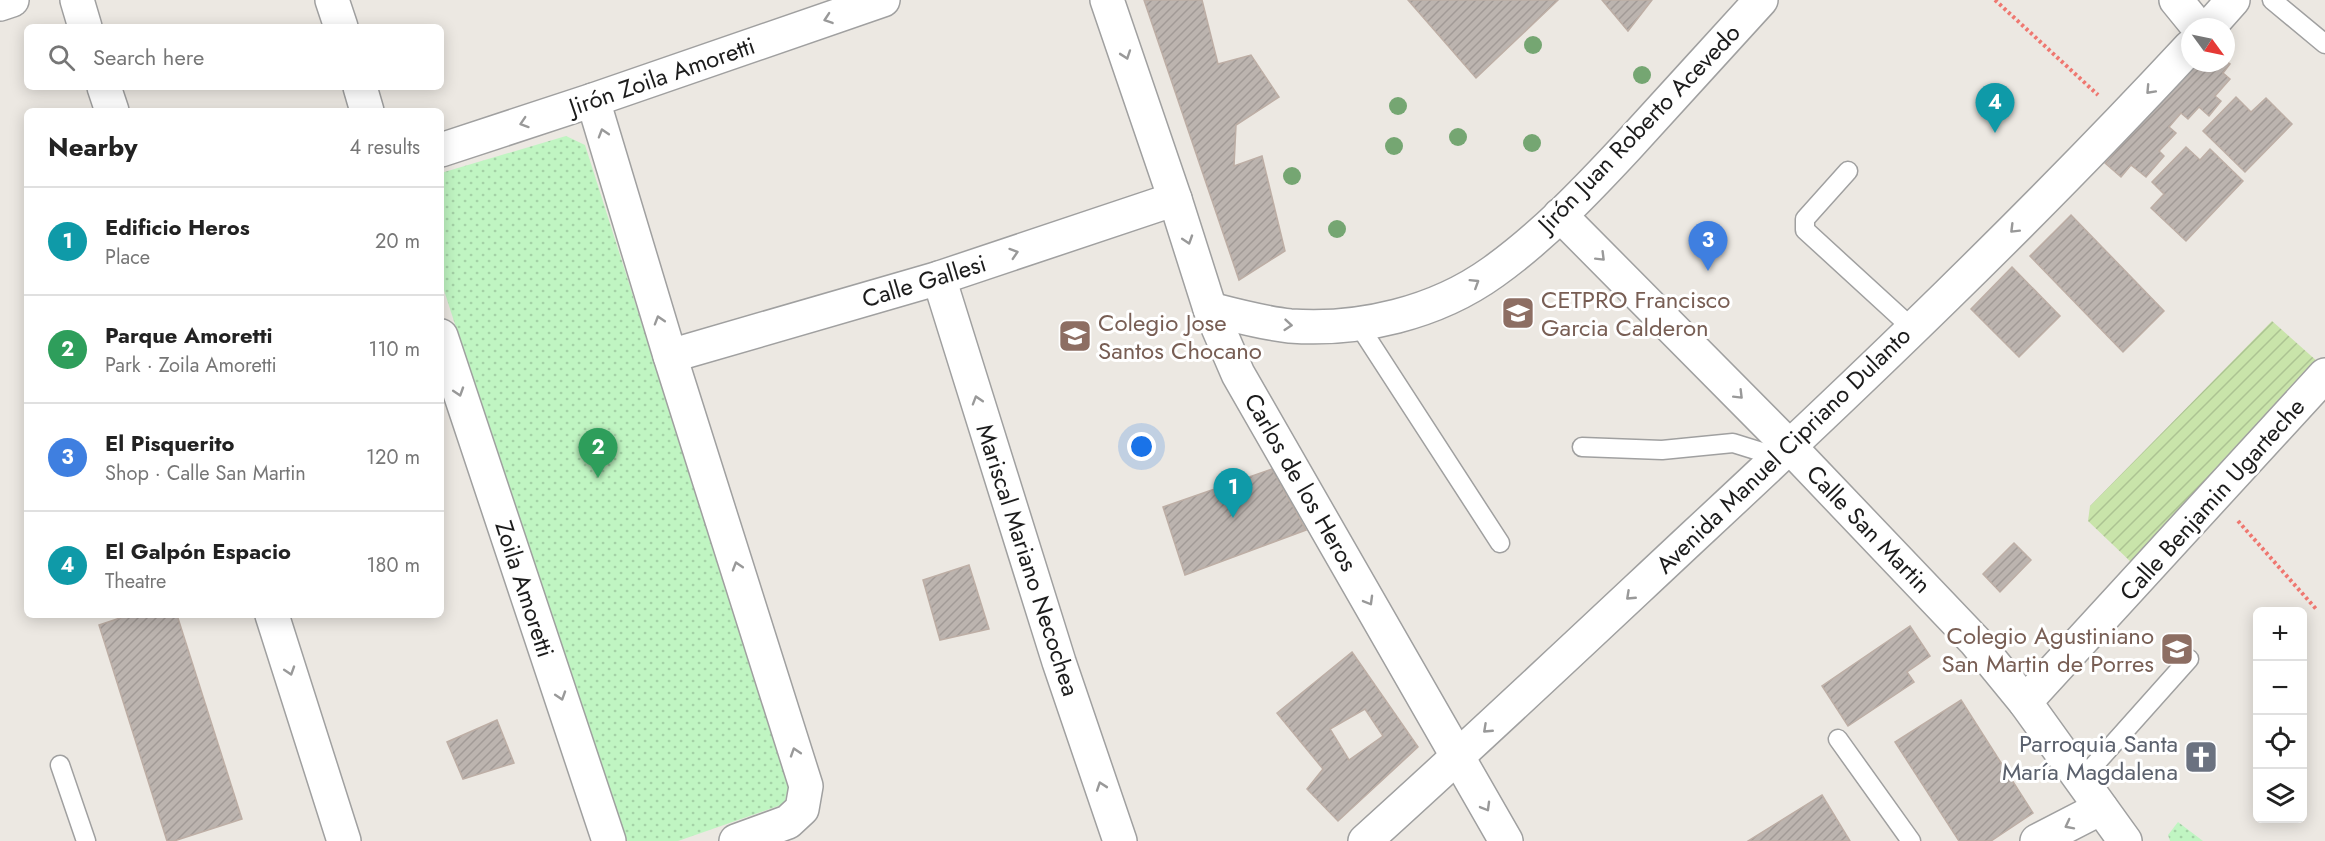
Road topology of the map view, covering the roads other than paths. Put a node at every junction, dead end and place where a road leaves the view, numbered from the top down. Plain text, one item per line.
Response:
1 (12, 0) edge
2 (77, 0) edge
3 (332, 0) edge
4 (883, 0) edge
5 (1107, 0) edge
6 (1761, 0) edge
7 (2176, 0) edge
8 (2234, 0) edge
9 (2272, 0) edge
10 (0, 4) edge
11 (2191, 18) edge
12 (2217, 18) edge
13 (85, 24) edge
14 (340, 24) edge
15 (2325, 44) edge
16 (2181, 57) edge
17 (106, 90) edge
18 (361, 90) edge
19 (593, 100) junction
20 (111, 108) edge
21 (366, 108) edge
22 (444, 149) edge
23 (1848, 171) dead end
24 (1175, 199) junction
25 (1560, 215) junction
26 (939, 278) junction
27 (1210, 309) junction
28 (1358, 324) junction
29 (1912, 328) junction
30 (444, 345) edge
31 (670, 356) junction
32 (2325, 375) edge
33 (1582, 447) dead end
34 (1784, 452) junction
35 (1500, 543) dead end
36 (273, 618) edge
37 (2189, 659) dead end
38 (2025, 702) junction
39 (1838, 739) dead end
40 (1458, 757) junction
41 (60, 765) dead end
42 (2081, 780) junction
43 (2101, 808) junction
44 (743, 840) edge
45 (86, 841) edge
46 (344, 841) edge
47 (609, 841) edge
48 (1120, 841) edge
49 (1365, 841) edge
50 (1506, 841) edge
51 (1911, 841) edge
52 (2037, 841) edge
53 (2125, 841) edge

1 - 10 street
2 - 13 street
3 - 14 street
4 -> 19 street, Jirón Zoila Amoretti
5 -> 24 street, Carlos de los Heros
6 - 25 street, Jirón Juan Roberto Acevedo
7 - 11 street
8 - 12 street
9 - 15 lane
16 -> 29 street, Avenida Manuel Cipriano Dulanto
17 - 20 street
18 - 21 street
19 -> 22 street, Jirón Zoila Amoretti
31 -> 19 street
23 - 29 lane
26 -> 24 street, Calle Gallesi
24 -> 27 street, Carlos de los Heros
28 -> 25 street, Jirón Juan Roberto Acevedo
25 -> 34 street, Calle San Martin
26 - 31 street, Calle Gallesi
48 -> 26 street, Mariscal Mariano Necochea
27 -> 28 street, Jirón Juan Roberto Acevedo
27 -> 40 street, Carlos de los Heros
28 - 35 lane
29 - 34 street, Avenida Manuel Cipriano Dulanto
30 -> 47 street, Zoila Amoretti
44 -> 31 street
32 - 38 street, Calle Benjamin Ugarteche
33 - 34 lane
34 - 38 street, Calle San Martin
34 -> 40 street, Avenida Manuel Cipriano Dulanto
36 -> 46 street
37 - 42 lane
38 - 42 street, Calle San Martin
39 - 51 lane
40 - 49 street, Avenida Manuel Cipriano Dulanto
40 -> 50 street, Carlos de los Heros
41 - 45 lane
42 - 43 street, Calle San Martin
43 -> 52 street
43 - 53 street, Calle San Martin

